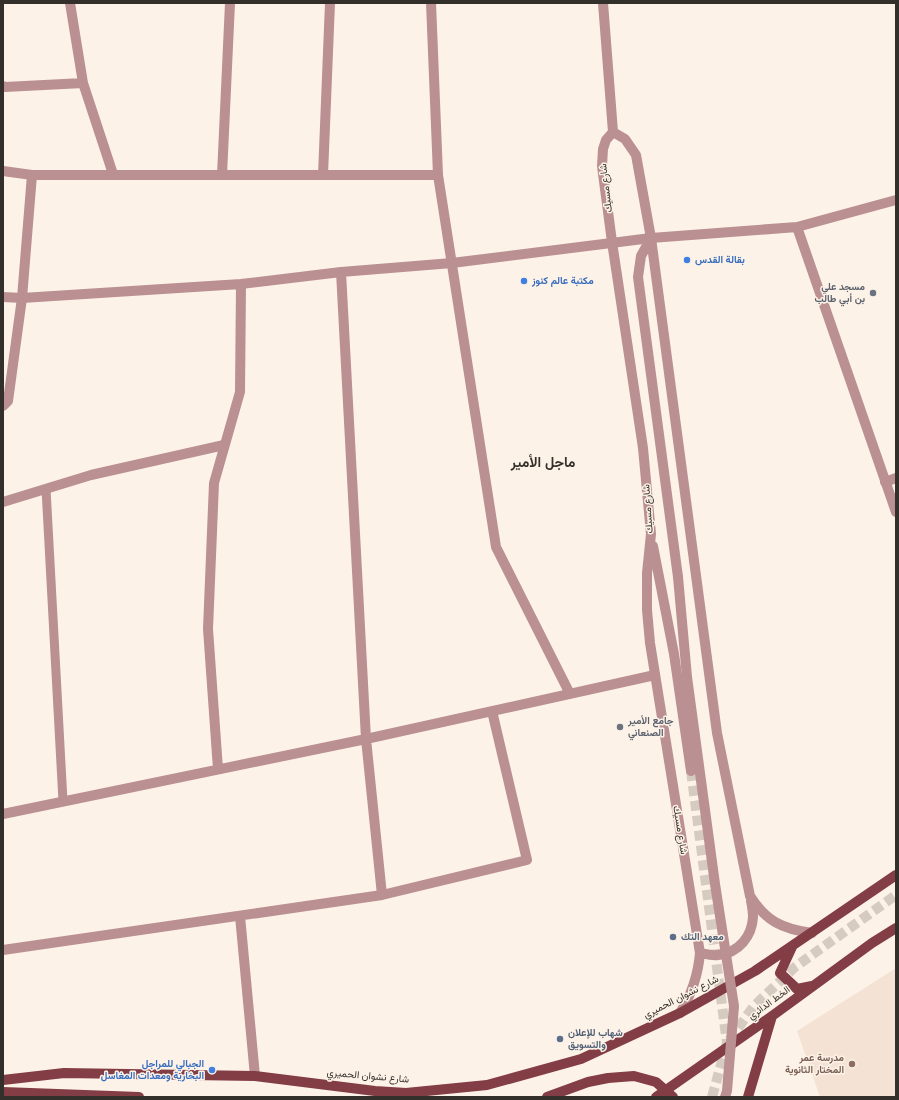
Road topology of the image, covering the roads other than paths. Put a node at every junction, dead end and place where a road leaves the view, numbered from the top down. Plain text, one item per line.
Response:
1 (70, 3) edge
2 (230, 3) edge
3 (330, 3) edge
4 (431, 3) edge
5 (603, 3) edge
6 (83, 83) junction
7 (3, 86) edge
8 (613, 132) junction
9 (3, 171) edge
10 (113, 174) junction
11 (32, 175) junction
12 (222, 175) junction
13 (323, 175) junction
14 (438, 175) junction
15 (896, 200) edge
16 (797, 227) junction
17 (651, 238) junction
18 (612, 242) junction
19 (452, 263) junction
20 (341, 272) junction
21 (241, 284) junction
22 (3, 297) edge
23 (22, 298) junction
24 (3, 406) edge
25 (224, 445) junction
26 (896, 478) edge
27 (884, 482) junction
28 (46, 489) junction
29 (3, 502) edge
30 (896, 512) edge
31 (651, 534) junction
32 (655, 675) junction
33 (570, 694) junction
34 (492, 712) junction
35 (366, 739) junction
36 (218, 769) junction
37 (691, 771) tunnel mouth
38 (63, 801) junction
39 (3, 814) edge
40 (896, 875) edge
41 (382, 895) junction
42 (750, 896) junction
43 (240, 916) junction
44 (896, 928) edge
45 (812, 933) junction
46 (792, 947) junction
47 (3, 950) edge
48 (700, 952) junction
49 (813, 986) junction
50 (680, 1013) junction
51 (772, 1016) junction
52 (255, 1076) junction
53 (3, 1080) edge
54 (3, 1092) edge
55 (139, 1097) edge
56 (547, 1097) edge
57 (656, 1097) edge
58 (673, 1097) edge
59 (725, 1097) edge
60 (748, 1097) edge

1 - 6 street
2 - 12 street
3 - 13 street
4 - 14 street
5 - 8 street
6 - 7 street
6 - 10 street
8 - 17 street
8 - 18 street, شارع مسيك
9 - 11 street
10 - 11 street
10 - 12 street
11 - 23 street
12 - 13 street
13 - 14 street
14 - 19 street
15 - 16 street
16 - 17 street
16 - 27 street
17 - 18 street
17 - 42 street
17 - 59 street, bridge
18 - 19 street
18 - 31 street, شارع مسيك
19 - 20 street
19 - 33 street
20 - 21 street
20 - 35 street
21 - 23 street
21 - 25 street
22 - 23 street
23 - 24 street
25 - 28 street
25 - 36 street
26 - 27 street
27 - 30 street
28 - 29 street
28 - 38 lane
31 - 32 street, شارع مسيك
31 - 37 street
32 - 33 street
32 - 48 street, شارع مسيك
33 - 34 street
34 - 35 street
34 - 41 street
35 - 36 street
35 - 41 street
36 - 38 street
38 - 39 street
40 - 45 main road
41 - 43 street
42 - 45 street
42 - 48 street
43 - 47 street
43 - 52 street
44 - 49 main road, الخط الدائري
45 - 46 main road
46 - 49 main road
46 - 50 main road, شارع نشوان الحميري
48 - 50 street, شارع مسيك
49 - 51 main road, الخط الدائري
50 - 52 main road, شارع نشوان الحميري
51 - 57 main road, الخط الدائري
51 - 60 main road
52 - 53 main road, شارع نشوان الحميري
54 - 55 main road
56 - 58 main road, bridge

